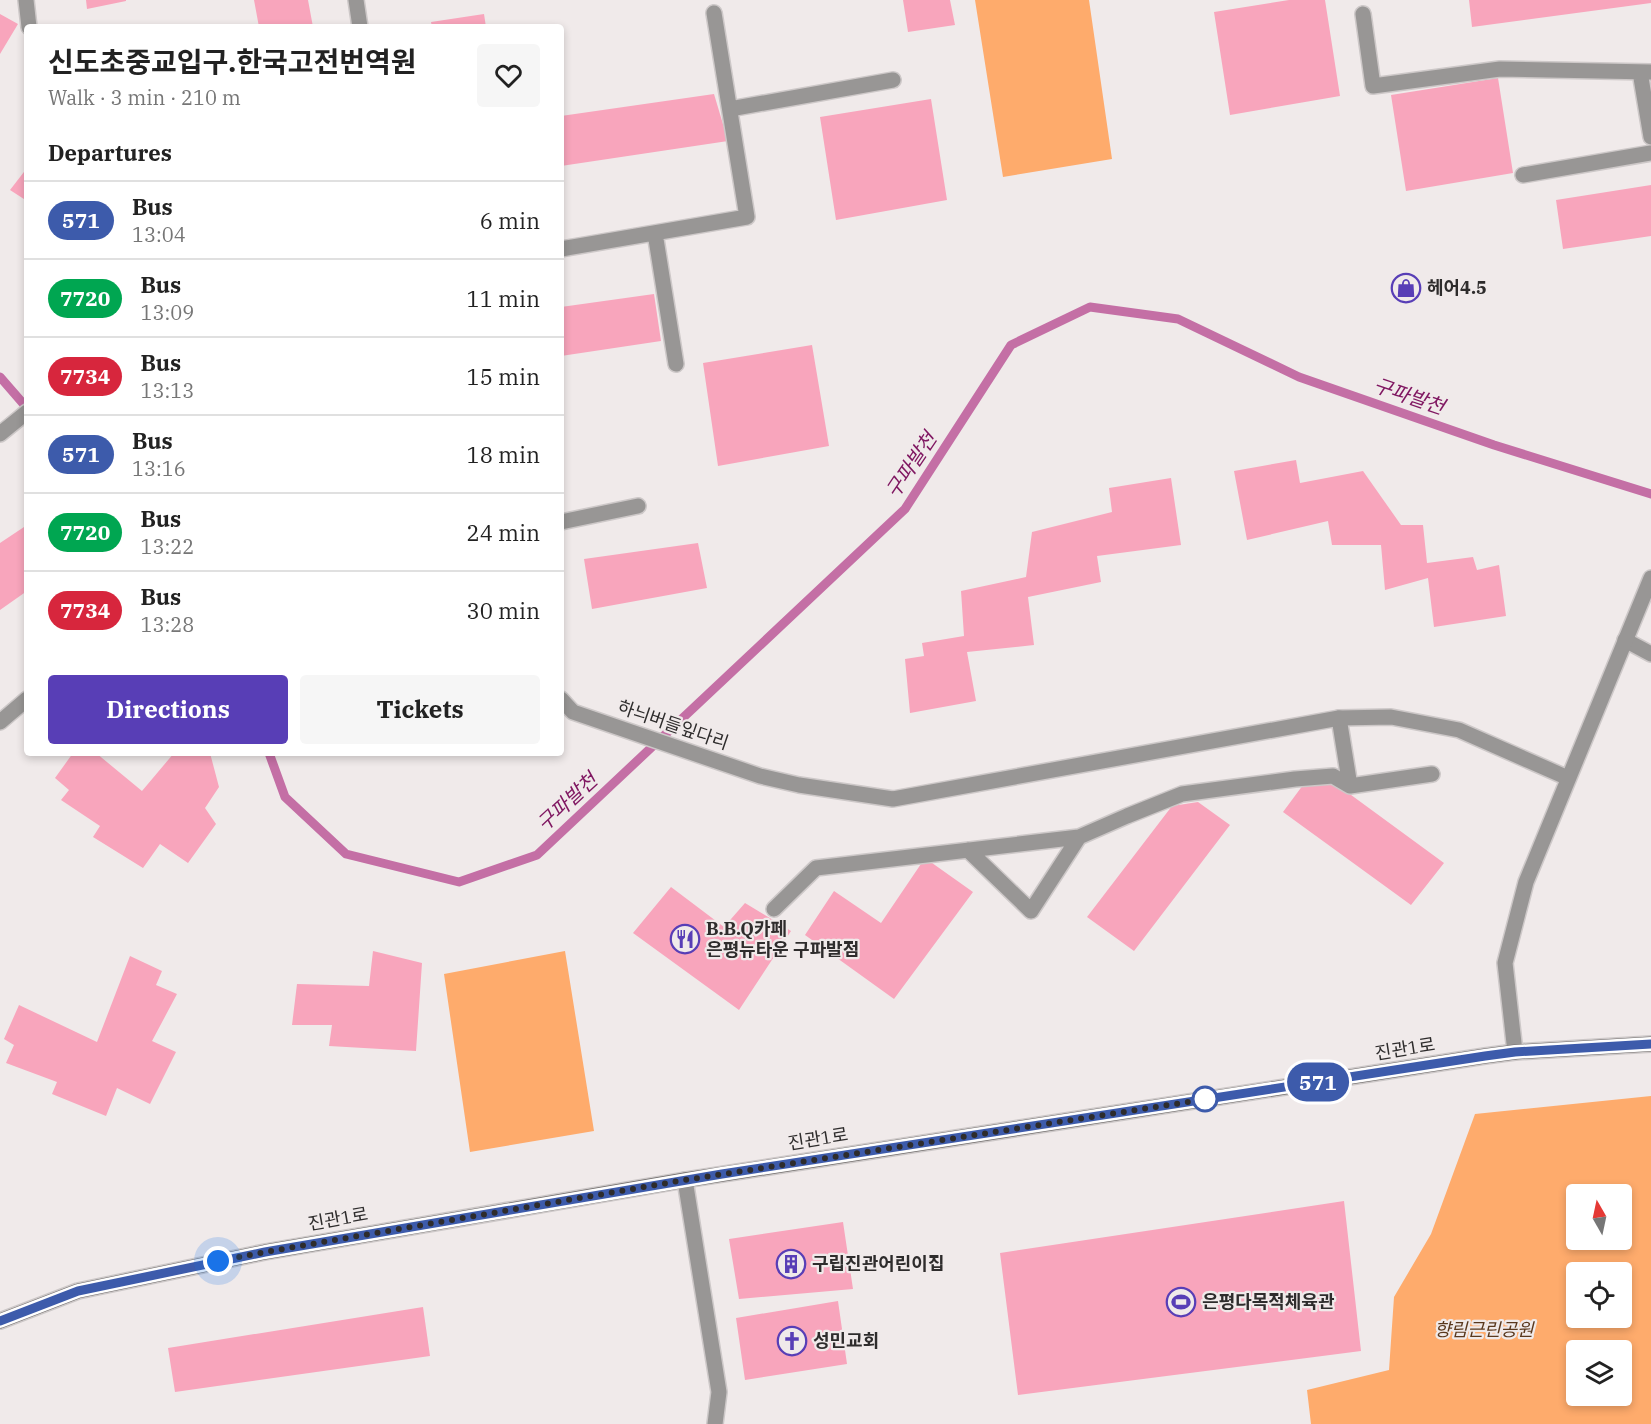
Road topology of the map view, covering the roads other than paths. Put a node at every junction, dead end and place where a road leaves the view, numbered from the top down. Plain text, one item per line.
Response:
1 (26, 0) edge
2 (356, 0) edge
3 (714, 13) dead end
4 (1363, 14) dead end
5 (29, 24) edge
6 (360, 24) edge
7 (1646, 72) edge
8 (893, 80) dead end
9 (730, 109) junction
10 (1651, 137) edge
11 (1651, 153) edge
12 (1523, 175) dead end
13 (655, 233) junction
14 (564, 248) edge
15 (676, 364) dead end
16 (24, 414) edge
17 (0, 434) edge
18 (638, 507) dead end
19 (564, 521) edge
20 (1651, 578) edge
21 (1625, 640) junction
22 (1651, 654) edge
23 (24, 702) edge
24 (564, 702) edge
25 (1339, 718) junction
26 (0, 722) edge
27 (1432, 774) dead end
28 (1568, 778) junction
29 (1350, 786) junction
30 (1079, 837) junction
31 (968, 850) junction
32 (774, 909) dead end
33 (1651, 1044) edge
34 (1515, 1052) junction
35 (685, 1180) junction
36 (0, 1321) edge
37 (715, 1424) edge

1 - 5 street
2 - 6 street
3 - 9 street
4 - 7 street
7 - 10 street
8 - 9 street
9 - 13 street
11 - 12 street
13 - 14 street
13 - 15 street
16 - 17 street
18 - 19 street
20 - 21 street
21 - 22 street
21 - 28 street
23 - 26 street
24 - 25 street, 하늬버들잎다리
25 - 28 street, 하늬버들잎다리
25 - 29 street
27 - 29 street
28 - 34 street
29 - 30 street
30 - 31 street
30 - 31 street
31 - 32 street
33 - 34 main road, 진관1로
34 - 35 main road, 진관1로
35 - 36 main road, 진관1로
35 - 37 street

